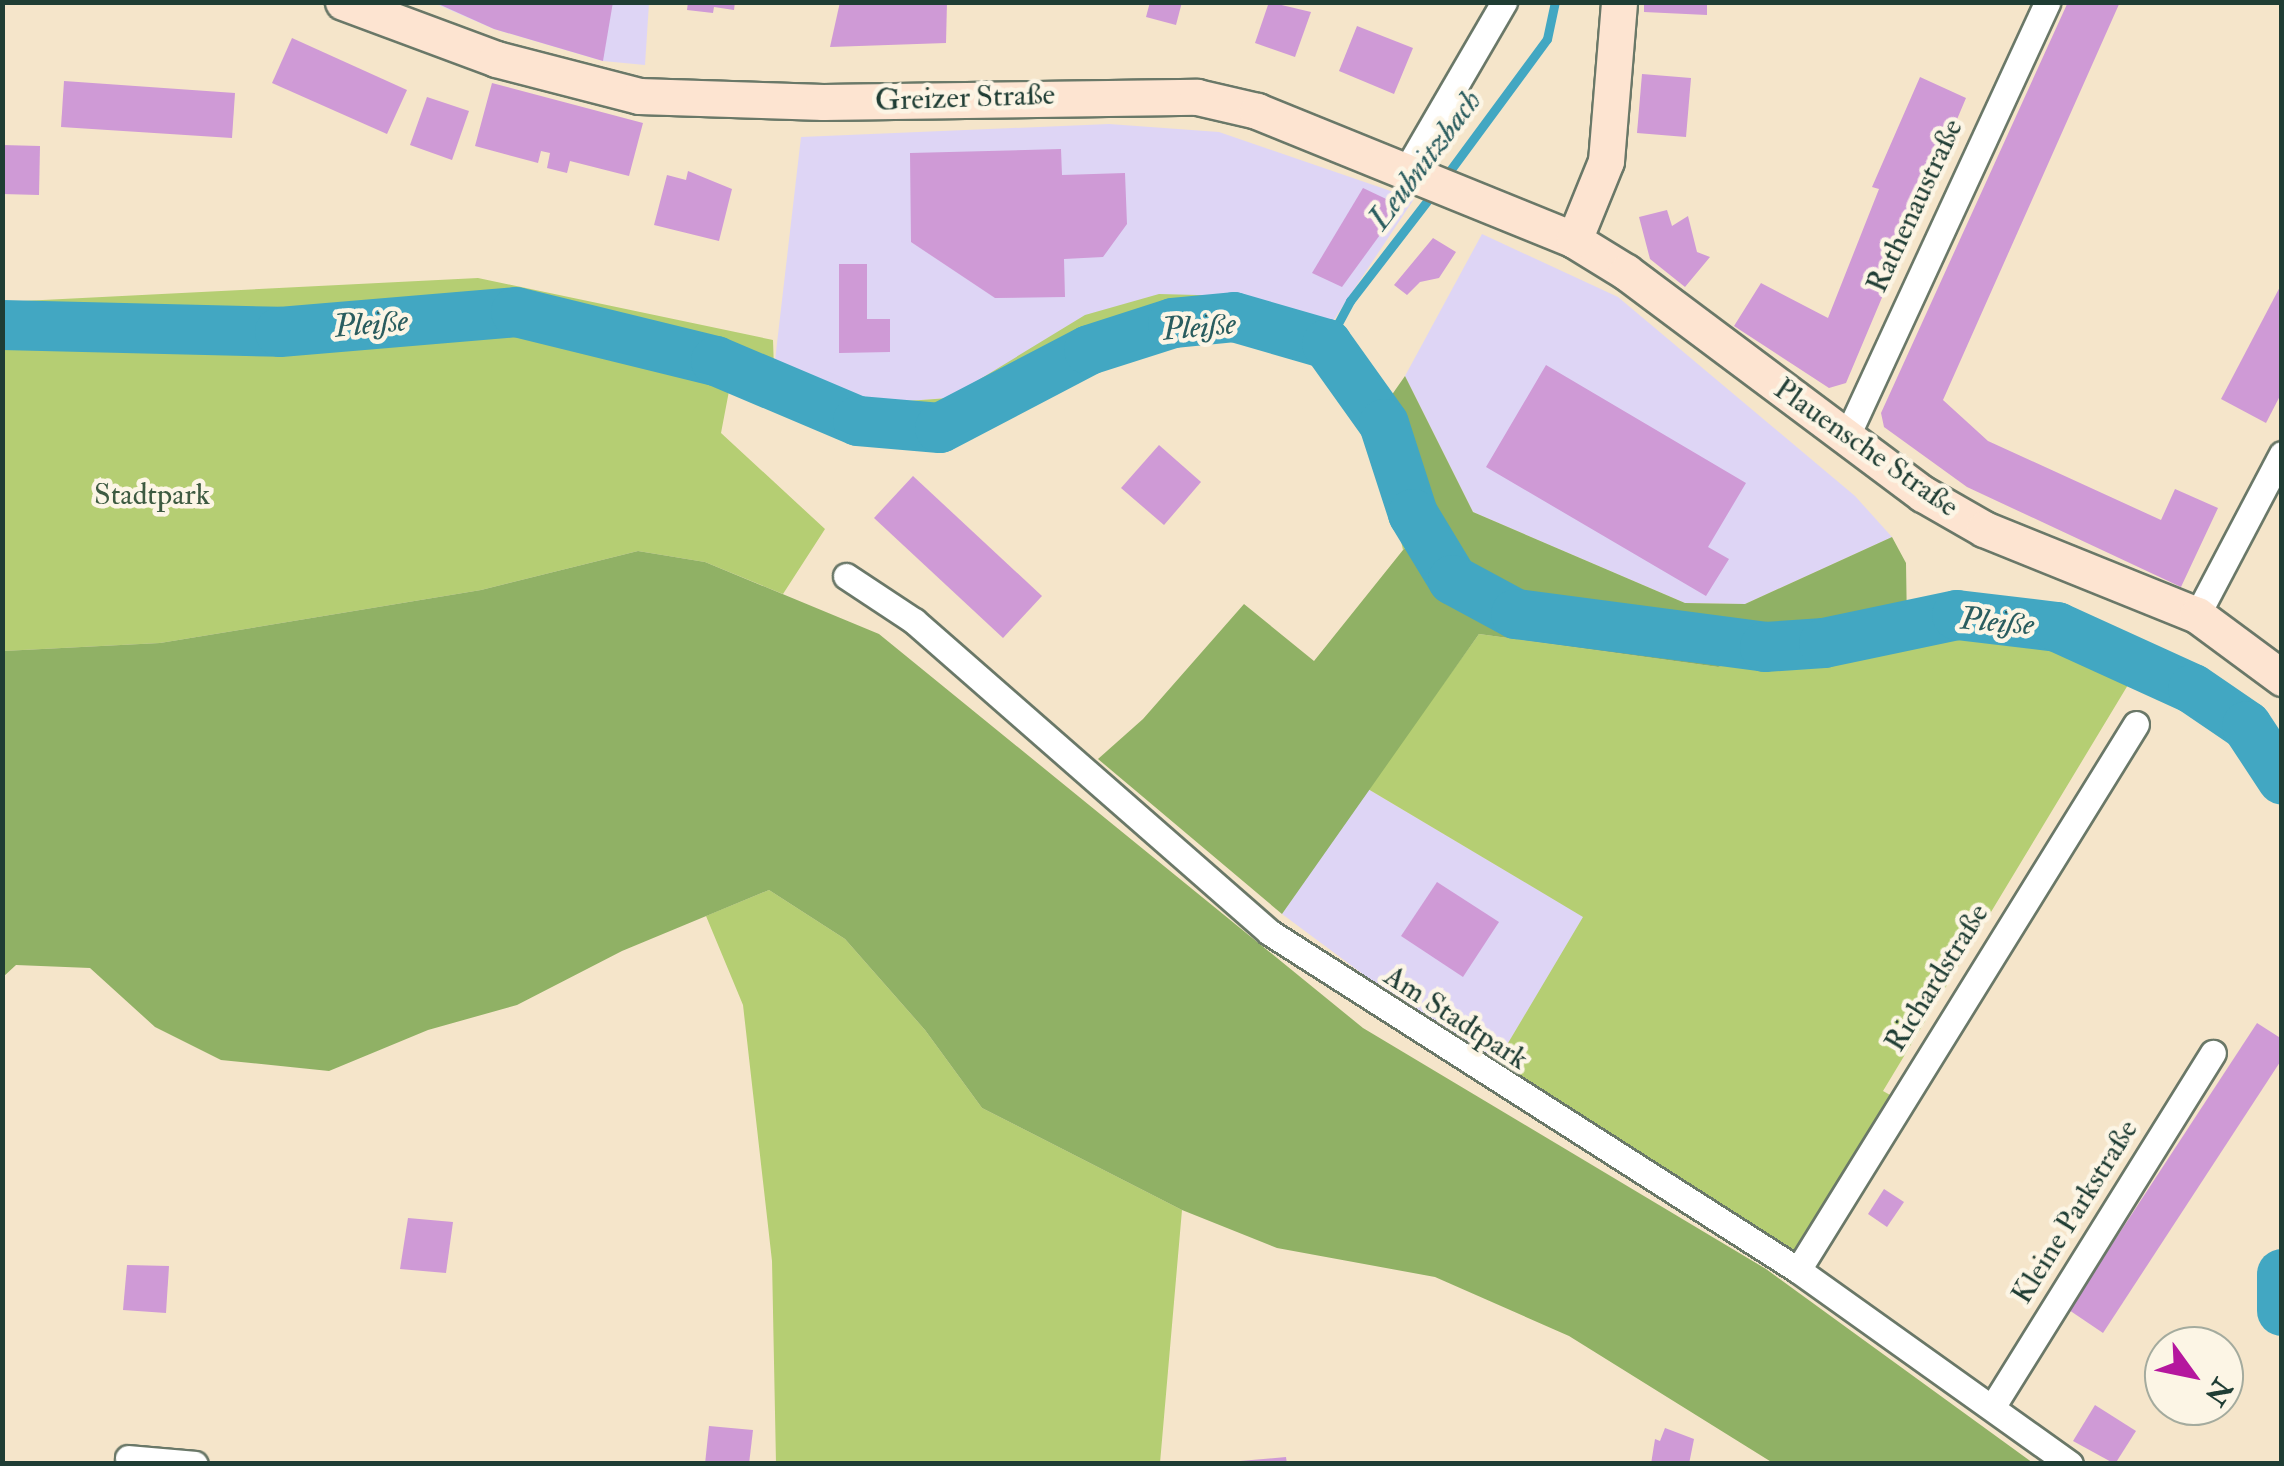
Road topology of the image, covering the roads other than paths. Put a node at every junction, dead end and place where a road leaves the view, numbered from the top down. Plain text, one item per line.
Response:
1 (343, 2) edge
2 (1504, 2) edge
3 (1619, 2) edge
4 (2047, 2) edge
5 (1415, 170) junction
6 (1574, 240) junction
7 (1846, 438) junction
8 (2282, 454) edge
9 (846, 576) dead end
10 (2196, 615) junction
11 (2282, 678) edge
12 (2136, 724) dead end
13 (2212, 1053) dead end
14 (1798, 1270) junction
15 (1993, 1406) junction
16 (128, 1458) dead end
17 (195, 1464) edge
18 (2070, 1464) edge

1 - 5 street, Greizer Straße
2 - 5 street
3 - 6 street
4 - 7 street, Rathenaustraße
5 - 6 street, Greizer Straße
6 - 7 street, Plauensche Straße
7 - 10 street, Plauensche Straße
8 - 10 street
9 - 14 street, Am Stadtpark
10 - 11 street, Plauensche Straße
12 - 14 street, Richardstraße
13 - 15 street, Kleine Parkstraße
14 - 15 street, Am Stadtpark
15 - 18 street, Am Stadtpark
16 - 17 street

